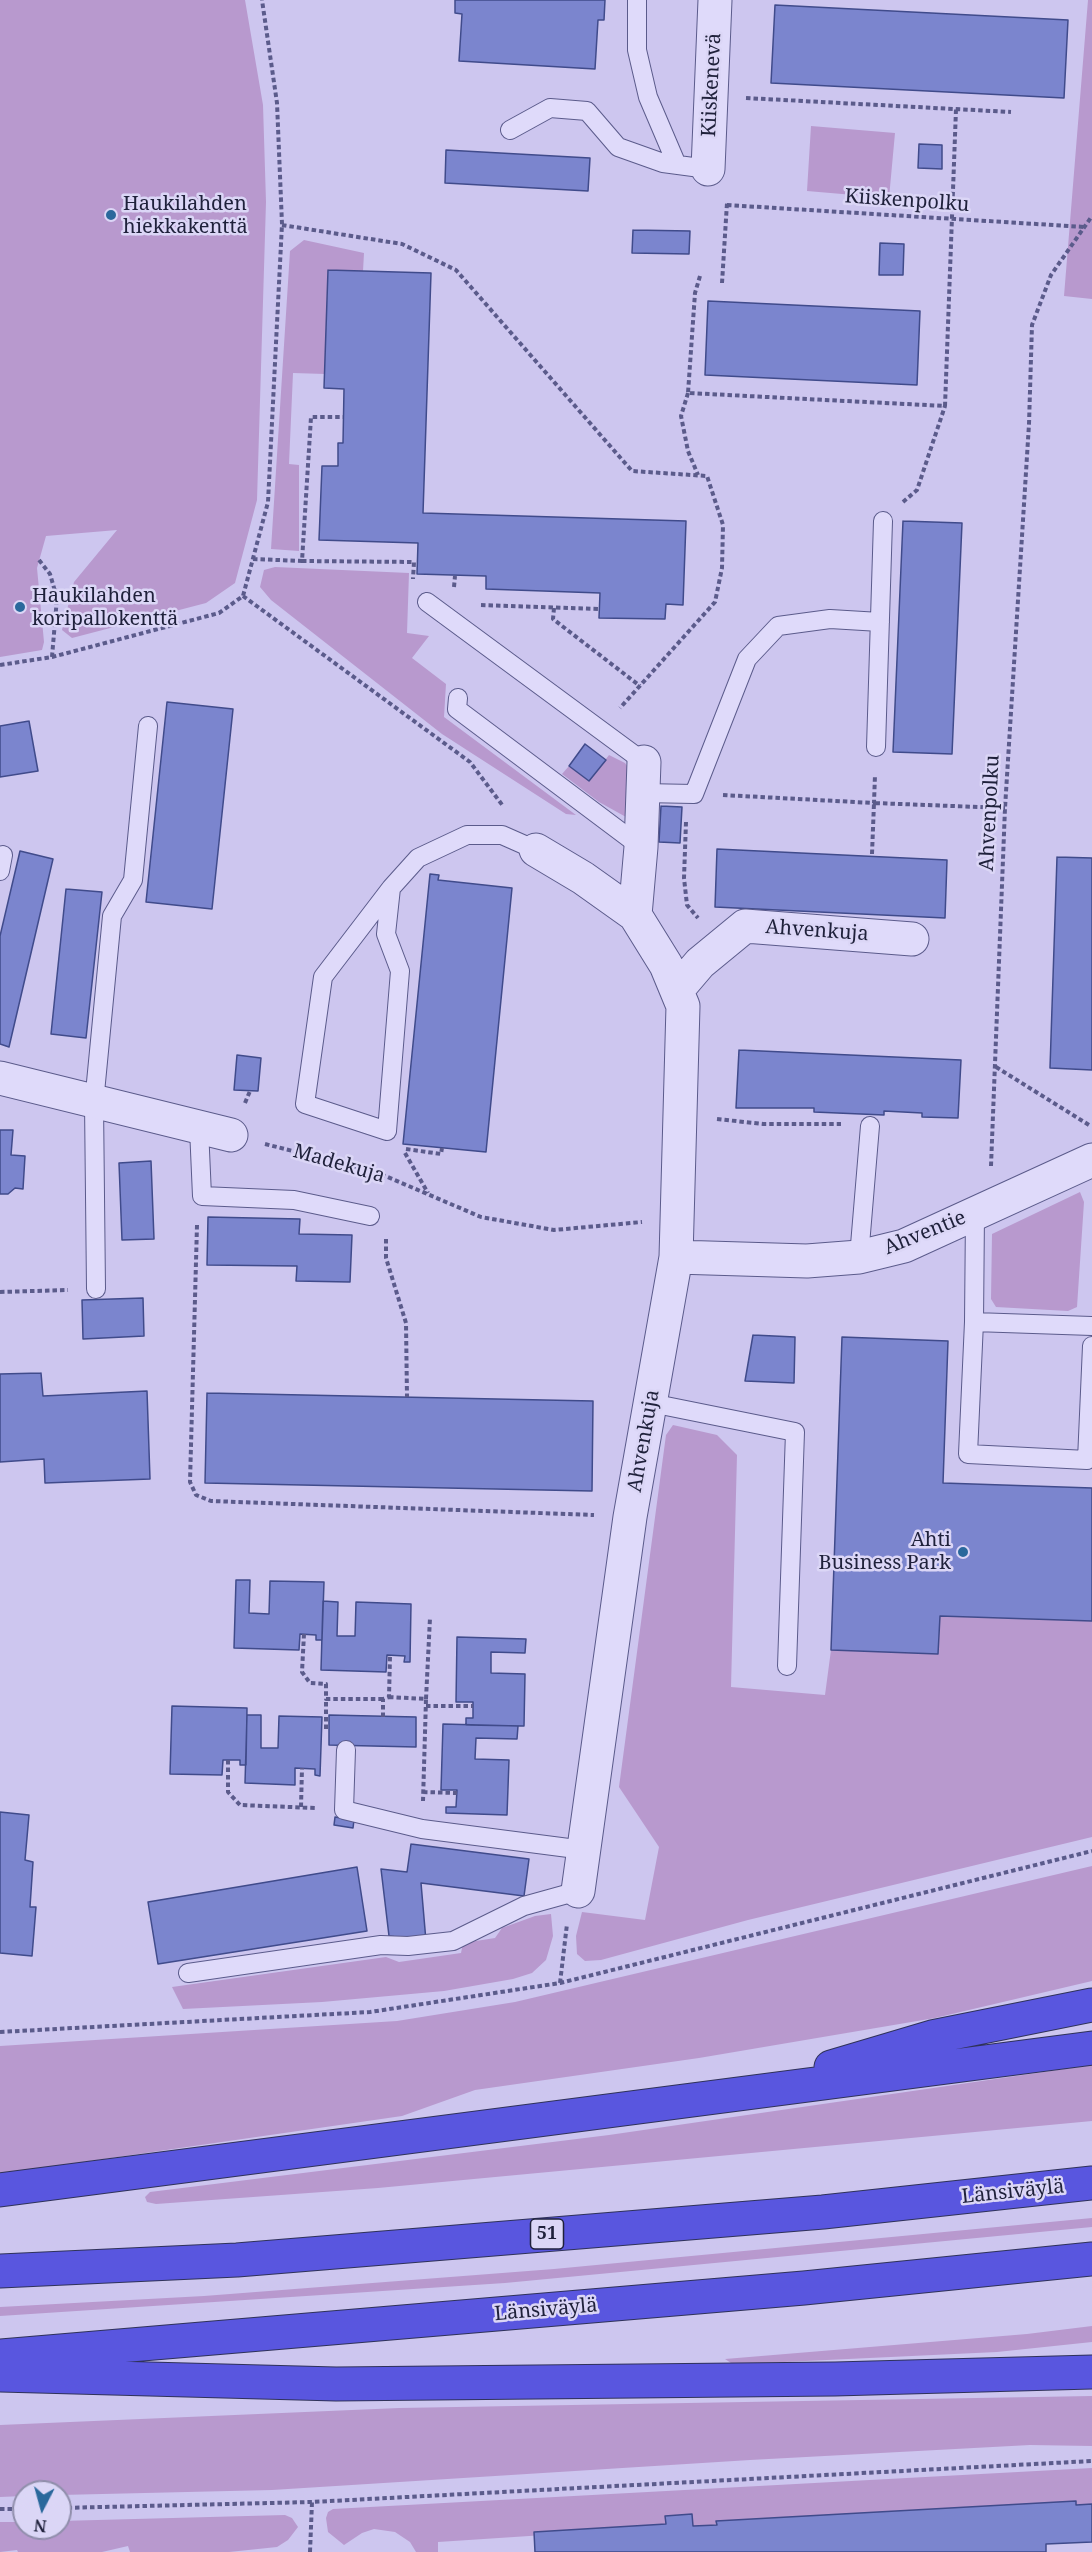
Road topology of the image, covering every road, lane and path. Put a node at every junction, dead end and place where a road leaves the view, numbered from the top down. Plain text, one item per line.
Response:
1 (262, 0) edge
2 (637, 0) edge
3 (716, 0) edge
4 (734, 97) dead end
5 (956, 109) junction
6 (1011, 112) dead end
7 (510, 130) dead end
8 (692, 167) junction
9 (727, 205) dead end
10 (1092, 216) edge
11 (953, 219) junction
12 (282, 225) junction
13 (1086, 227) junction
14 (700, 276) dead end
15 (688, 393) junction
16 (945, 406) junction
17 (343, 417) dead end
18 (698, 475) junction
19 (883, 521) joint
20 (253, 559) junction
21 (39, 560) dead end
22 (302, 561) junction
23 (414, 562) dead end
24 (243, 596) junction
25 (427, 602) joint
26 (554, 608) junction
27 (599, 609) dead end
28 (880, 622) junction
29 (52, 657) junction
30 (0, 665) edge
31 (640, 686) junction
32 (458, 698) dead end
33 (148, 726) dead end
34 (599, 731) junction
35 (876, 747) joint
36 (644, 777) junction
37 (694, 794) junction
38 (874, 803) junction
39 (1005, 808) junction
40 (641, 847) junction
41 (536, 850) junction
42 (872, 854) dead end
43 (391, 888) junction
44 (635, 915) junction
45 (746, 926) junction
46 (912, 939) dead end
47 (676, 990) junction
48 (995, 1066) junction
49 (0, 1078) edge
50 (94, 1103) junction
51 (680, 1116) junction
52 (870, 1126) joint
53 (1092, 1126) edge
54 (199, 1128) junction
55 (231, 1135) joint
56 (442, 1148) dead end
57 (1092, 1160) edge
58 (428, 1194) junction
59 (202, 1196) junction
60 (1004, 1200) junction
61 (975, 1214) junction
62 (370, 1216) dead end
63 (677, 1219) junction
64 (676, 1257) junction
65 (859, 1257) junction
66 (386, 1258) dead end
67 (96, 1289) joint
68 (0, 1292) edge
69 (974, 1322) junction
70 (1092, 1326) edge
71 (1092, 1346) edge
72 (407, 1397) dead end
73 (651, 1403) junction
74 (630, 1516) junction
75 (430, 1618) dead end
76 (304, 1634) dead end
77 (390, 1656) dead end
78 (787, 1666) dead end
79 (389, 1697) junction
80 (383, 1699) junction
81 (426, 1699) junction
82 (426, 1706) junction
83 (473, 1706) dead end
84 (383, 1717) dead end
85 (346, 1750) dead end
86 (228, 1760) dead end
87 (302, 1768) dead end
88 (423, 1792) junction
89 (457, 1793) dead end
90 (301, 1807) junction
91 (344, 1810) junction
92 (422, 1829) junction
93 (584, 1850) junction
94 (1092, 1851) edge
95 (578, 1891) junction
96 (188, 1973) dead end
97 (560, 1983) junction
98 (1092, 2005) edge
99 (0, 2032) edge
100 (1092, 2048) edge
101 (740, 2093) junction
102 (1092, 2183) edge
103 (0, 2190) edge
104 (1092, 2259) edge
105 (0, 2271) edge
106 (0, 2356) edge
107 (1092, 2372) edge
108 (0, 2375) edge
109 (1092, 2461) edge
110 (312, 2502) junction
111 (72, 2508) edge
112 (310, 2552) edge

1 - 12 path
2 - 8 lane
3 - 8 street, Kiiskenevä
4 - 5 path
5 - 6 path
5 - 11 path
7 - 8 lane
9 - 11 path, Kiiskenpolku
10 - 13 path, Ahvenpolku
11 - 13 path, Kiiskenpolku
11 - 16 path
12 - 18 path
12 - 20 path
13 - 39 path, Ahvenpolku
14 - 15 path
15 - 16 path
15 - 18 path
16 - 19 path
17 - 22 path
18 - 31 path
19 - 28 lane
20 - 22 path
20 - 24 path
21 - 29 path
22 - 23 path
24 - 29 path
24 - 41 path
25 - 26 path
25 - 34 lane
26 - 27 path
26 - 31 path
28 - 35 lane
28 - 37 lane
29 - 30 path
31 - 34 path
32 - 40 lane
33 - 50 lane
34 - 36 lane
35 - 38 path
36 - 37 lane
36 - 40 street
37 - 38 path
37 - 45 path
38 - 39 path
38 - 42 path
39 - 48 path, Ahvenpolku
40 - 44 street
41 - 43 lane
41 - 44 street, Ahvenkuja
43 - 43 lane
44 - 47 street, Ahvenkuja
45 - 46 street, Ahvenkuja
45 - 47 street, Ahvenkuja
47 - 51 street, Ahvenkuja
48 - 53 path
48 - 60 path, Ahvenpolku
49 - 50 street
50 - 54 street
50 - 67 lane
51 - 52 path
51 - 63 street, Ahvenkuja
52 - 65 lane
54 - 55 street
54 - 59 lane
55 - 58 path, Madekuja
56 - 58 path
57 - 60 street, Ahventie
58 - 63 path, Madekuja
59 - 62 lane
59 - 74 path
60 - 61 street, Ahventie
61 - 65 street, Ahventie
61 - 69 lane
63 - 64 street, Ahvenkuja
64 - 65 street, Ahventie
64 - 73 street, Ahvenkuja
66 - 72 path
67 - 68 path
69 - 70 lane
69 - 71 lane
73 - 74 street, Ahvenkuja
73 - 78 lane
74 - 93 street, Ahvenkuja
75 - 81 path
76 - 80 path
77 - 79 path
79 - 80 path
79 - 81 path
80 - 84 path
81 - 82 path
82 - 83 path
82 - 88 path
85 - 91 lane
86 - 90 path
87 - 90 path
88 - 89 path
88 - 92 path
90 - 91 path
91 - 92 lane
92 - 93 lane
93 - 95 street, Ahvenkuja
94 - 97 path
95 - 96 lane
95 - 97 path
97 - 99 path
98 - 101 highway
100 - 101 highway
101 - 103 highway
102 - 105 highway, Länsiväylä / 51
104 - 106 highway, Länsiväylä
107 - 108 highway
109 - 110 path
110 - 111 path
110 - 112 path

